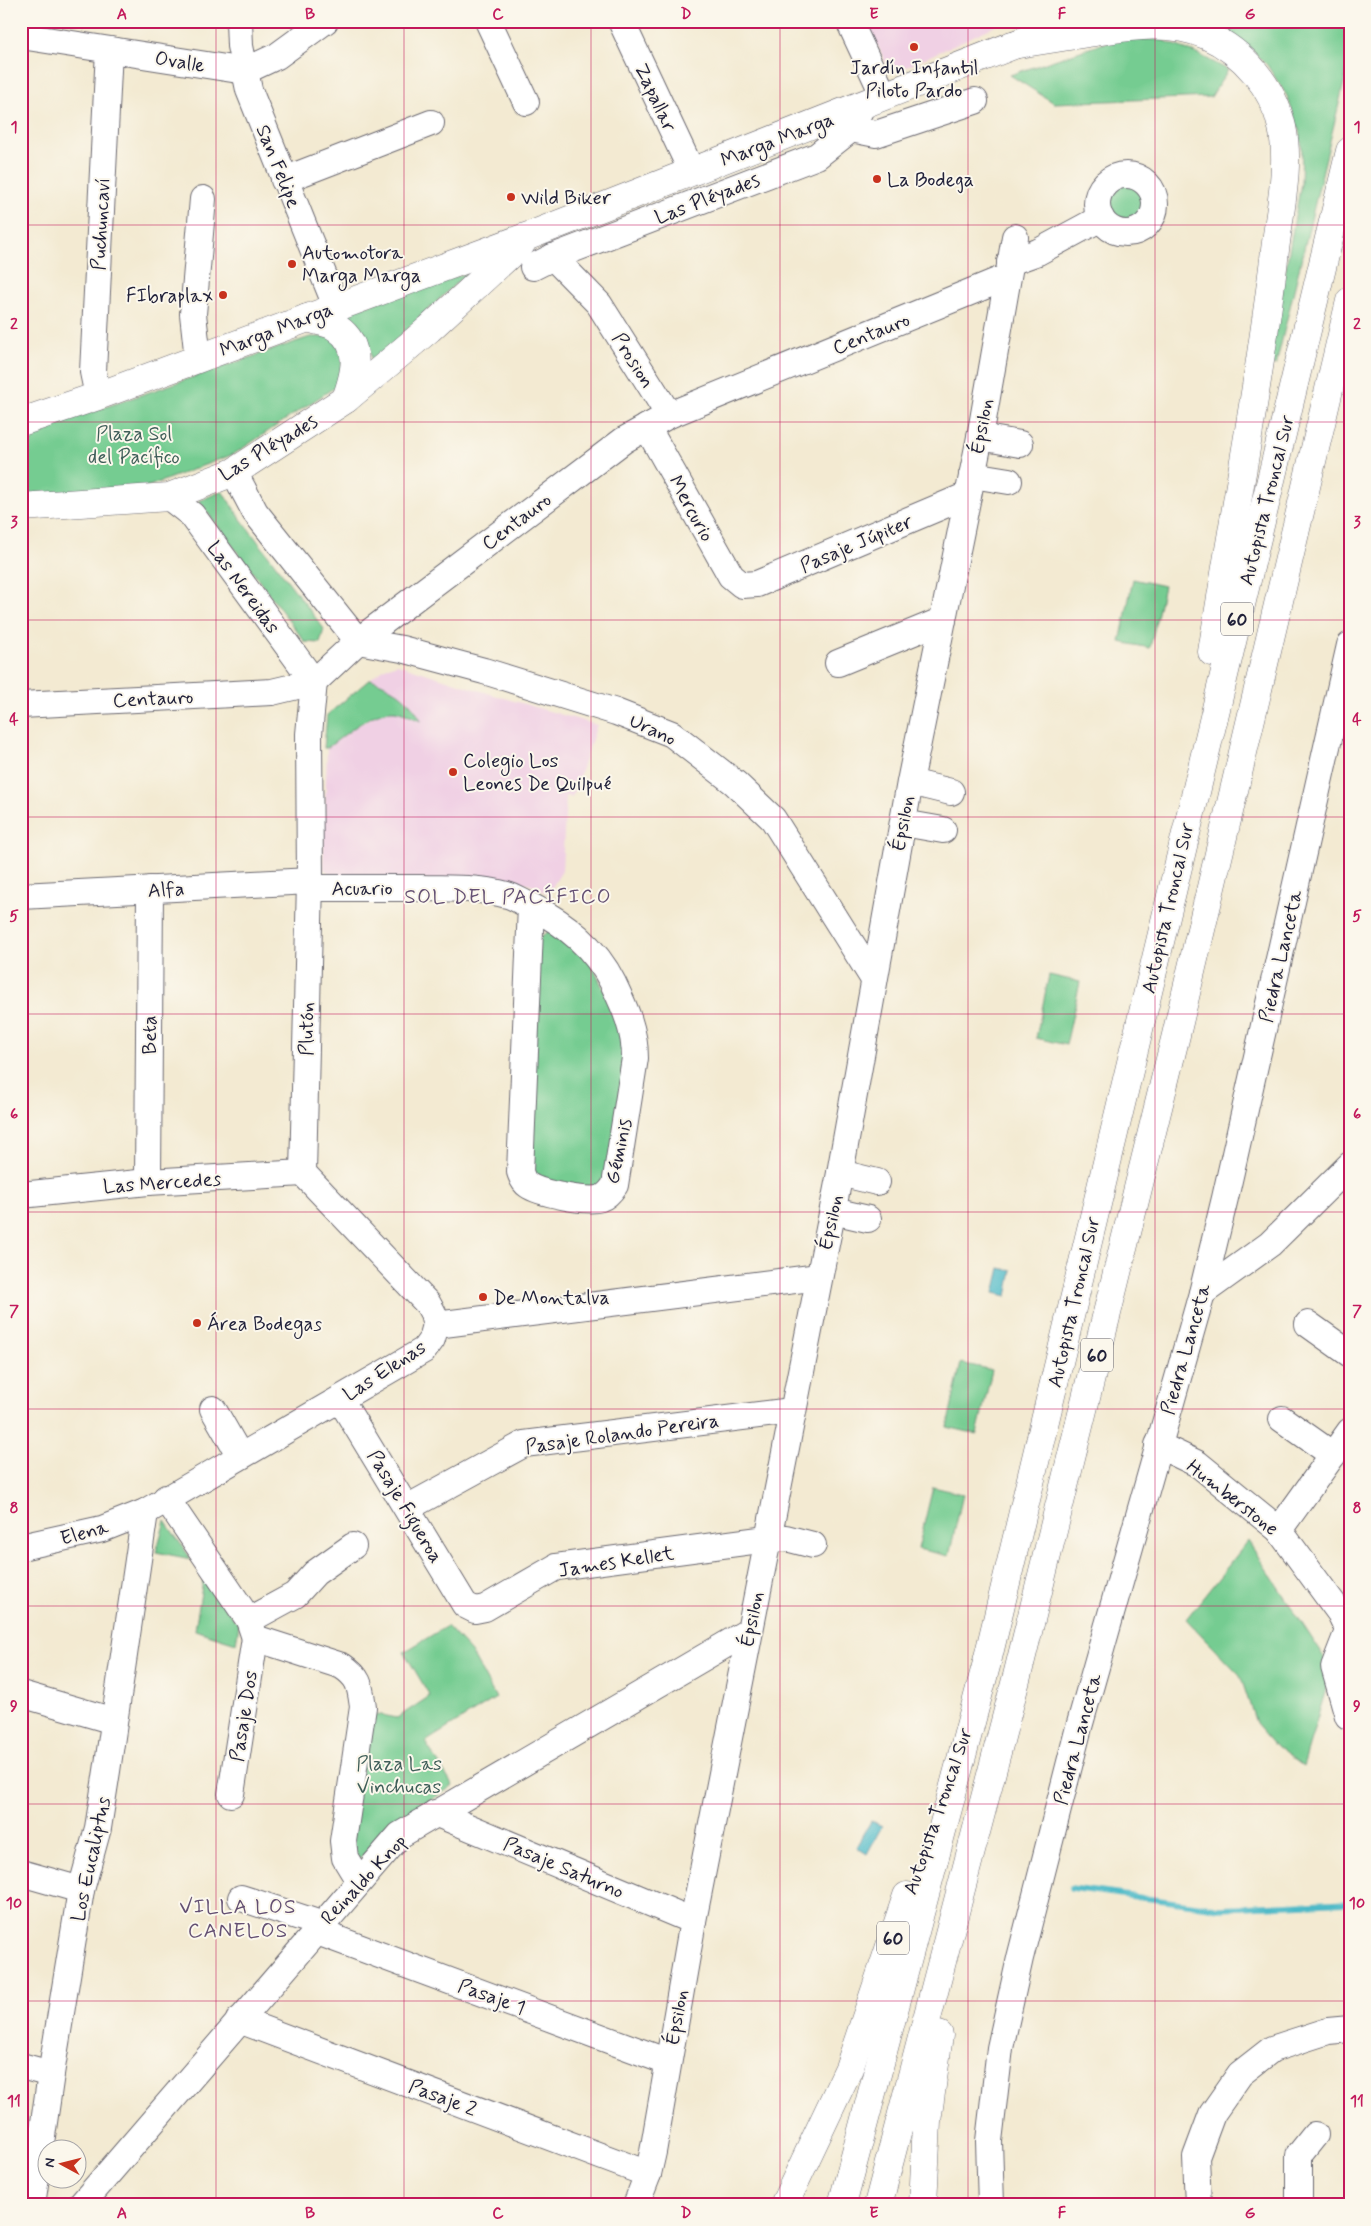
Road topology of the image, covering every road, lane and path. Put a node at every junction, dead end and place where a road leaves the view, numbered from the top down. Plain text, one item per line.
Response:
1 (239, 21) edge
2 (325, 21) edge
3 (488, 21) edge
4 (621, 21) edge
5 (849, 21) edge
6 (1051, 21) edge
7 (1077, 21) edge
8 (21, 36) edge
9 (1012, 46) junction
10 (109, 50) junction
11 (245, 71) junction
12 (975, 101) dead end
13 (526, 102) dead end
14 (866, 111) junction
15 (431, 123) dead end
16 (1350, 151) edge
17 (692, 172) junction
18 (284, 180) junction
19 (203, 199) dead end
20 (1101, 218) dead end
21 (531, 235) junction
22 (1015, 237) dead end
23 (584, 246) junction
24 (543, 262) joint
25 (1008, 270) junction
26 (1350, 301) edge
27 (599, 304) junction
28 (336, 306) junction
29 (307, 318) junction
30 (1350, 326) edge
31 (429, 330) joint
32 (198, 359) junction
33 (1333, 372) junction
34 (98, 396) junction
35 (346, 399) junction
36 (658, 421) junction
37 (21, 422) edge
38 (980, 437) junction
39 (1020, 444) dead end
40 (234, 472) junction
41 (1009, 481) dead end
42 (970, 485) junction
43 (169, 497) junction
44 (21, 507) edge
45 (742, 585) joint
46 (943, 620) junction
47 (358, 641) junction
48 (1350, 645) edge
49 (838, 664) dead end
50 (314, 682) junction
51 (21, 705) edge
52 (910, 782) junction
53 (952, 792) dead end
54 (903, 823) junction
55 (943, 830) dead end
56 (1178, 863) junction
57 (310, 885) junction
58 (150, 889) junction
59 (21, 896) edge
60 (531, 906) junction
61 (873, 978) junction
62 (1350, 1165) edge
63 (303, 1173) junction
64 (840, 1173) junction
65 (148, 1182) junction
66 (877, 1182) dead end
67 (21, 1195) edge
68 (833, 1212) junction
69 (868, 1219) dead end
70 (819, 1277) junction
71 (1202, 1293) junction
72 (1308, 1324) dead end
73 (436, 1325) junction
74 (1350, 1354) edge
75 (340, 1399) junction
76 (213, 1409) dead end
77 (792, 1411) junction
78 (1282, 1419) dead end
79 (1350, 1430) edge
80 (1158, 1445) junction
81 (1333, 1455) junction
82 (240, 1456) junction
83 (155, 1505) junction
84 (408, 1508) junction
85 (1280, 1530) junction
86 (767, 1539) junction
87 (813, 1545) dead end
88 (353, 1546) dead end
89 (21, 1547) edge
90 (474, 1610) joint
91 (1347, 1619) edge
92 (252, 1629) junction
93 (749, 1631) junction
94 (986, 1666) junction
95 (1017, 1676) junction
96 (21, 1694) edge
97 (1348, 1716) dead end
98 (114, 1721) junction
99 (231, 1794) dead end
100 (435, 1813) junction
101 (21, 1873) edge
102 (359, 1881) junction
103 (82, 1890) junction
104 (241, 1898) dead end
105 (693, 1921) junction
106 (318, 1928) junction
107 (239, 2020) junction
108 (1350, 2029) edge
109 (668, 2062) junction
110 (21, 2066) edge
111 (51, 2074) junction
112 (1315, 2135) dead end
113 (648, 2174) junction
114 (32, 2205) edge
115 (81, 2205) edge
116 (636, 2205) edge
117 (784, 2205) edge
118 (842, 2205) edge
119 (878, 2205) edge
120 (923, 2205) edge
121 (991, 2205) edge
122 (1198, 2205) edge
123 (1300, 2205) edge

1 - 11 street, San Felipe
2 - 11 street
3 - 13 street
4 - 17 street, Zapallar
5 - 14 street
6 - 9 main road
7 - 9 main road, Marga Marga
8 - 10 street, Ovalle
9 - 14 main road, Marga Marga
9 - 56 main road
10 - 11 street, Ovalle
10 - 34 street, Puchuncaví
11 - 18 street, San Felipe
12 - 14 street, Marga Marga
14 - 17 main road, Marga Marga
14 - 23 street, Las Pléyades
15 - 18 street
16 - 56 main road, Autopista Troncal Sur / 60
17 - 21 main road, Marga Marga
18 - 28 street, San Felipe
19 - 32 street
20 - 25 street, Centauro
21 - 28 main road, Marga Marga
21 - 31 main road, Marga Marga
22 - 25 street, Épsilon
23 - 24 street, Las Pléyades
23 - 27 street, Prosion
24 - 27 street, Prosion
25 - 36 street, Centauro
25 - 38 street, Épsilon
26 - 33 main road, Autopista Troncal Sur / 60
27 - 36 street, Prosion
28 - 29 main road, Marga Marga
29 - 32 main road, Marga Marga
29 - 35 main road
30 - 33 main road
31 - 35 main road, Las Pléyades
32 - 34 main road, Marga Marga
33 - 95 main road, Autopista Troncal Sur / 60
34 - 37 main road, Marga Marga
35 - 40 main road, Las Pléyades
36 - 45 street, Mercurio
36 - 47 street, Centauro
38 - 39 street
38 - 42 street, Épsilon
40 - 43 main road, Las Pléyades
40 - 47 street
41 - 42 street
42 - 45 street, Pasaje Júpiter
42 - 46 street, Épsilon
43 - 44 main road, Las Pléyades
43 - 50 street, Las Nereidas
46 - 49 street
46 - 52 street, Épsilon
47 - 50 street, Centauro
47 - 61 street, Urano
48 - 71 street, Piedra Lanceta
50 - 51 street, Centauro
50 - 57 street, Plutón
52 - 53 street
52 - 54 street, Épsilon
54 - 55 street
54 - 61 street, Épsilon
56 - 94 main road, Autopista Troncal Sur / 60
57 - 58 street, Alfa
57 - 60 street, Acuario
57 - 63 street, Plutón
58 - 59 street, Alfa
58 - 65 street, Beta
60 - 60 street, Géminis
61 - 64 street, Épsilon
62 - 71 street
63 - 65 street, Las Mercedes
63 - 73 street
64 - 66 street
64 - 68 street, Épsilon
65 - 67 street, Las Mercedes
68 - 69 street
68 - 70 street, Épsilon
70 - 73 street, Las Elenas
70 - 77 street, Épsilon
71 - 80 street, Piedra Lanceta
72 - 74 street
73 - 75 street, Las Elenas
75 - 82 street, Las Elenas
75 - 84 street, Pasaje Figueroa
76 - 82 street
77 - 84 street, Pasaje Rolando Pereira
77 - 86 street, Épsilon
78 - 81 street
79 - 81 street
80 - 85 street, Humberstone
80 - 121 street, Piedra Lanceta
81 - 85 street
82 - 83 street, Las Elenas
83 - 89 street, Elena
83 - 92 street
83 - 98 street, Los Eucaliptus
84 - 90 street, Pasaje Figueroa
85 - 91 street, Humberstone
86 - 87 street, James Kellet
86 - 90 street, James Kellet
86 - 93 street, Épsilon
88 - 92 street
91 - 97 street
92 - 99 street, Pasaje Dos
92 - 102 street
93 - 100 street, Reinaldo Knop
93 - 105 street, Épsilon
94 - 117 main road, Autopista Troncal Sur / 60
94 - 118 main road, Autopista Troncal Sur / 60
95 - 119 main road, Autopista Troncal Sur / 60
95 - 120 main road, Autopista Troncal Sur / 60
96 - 98 street
98 - 103 street, Los Eucaliptus
100 - 102 street, Reinaldo Knop
100 - 105 street, Pasaje Saturno
101 - 103 street
102 - 106 street, Reinaldo Knop
103 - 111 street, Los Eucaliptus
104 - 106 street, Pasaje 1
105 - 109 street, Épsilon
106 - 107 street, Reinaldo Knop
106 - 109 street, Pasaje 1
107 - 113 street, Pasaje 2
107 - 115 street, Reinaldo Knop
108 - 122 street
109 - 113 street, Épsilon
110 - 111 street
111 - 114 street, Los Eucaliptus
112 - 123 street
113 - 116 street, Épsilon

